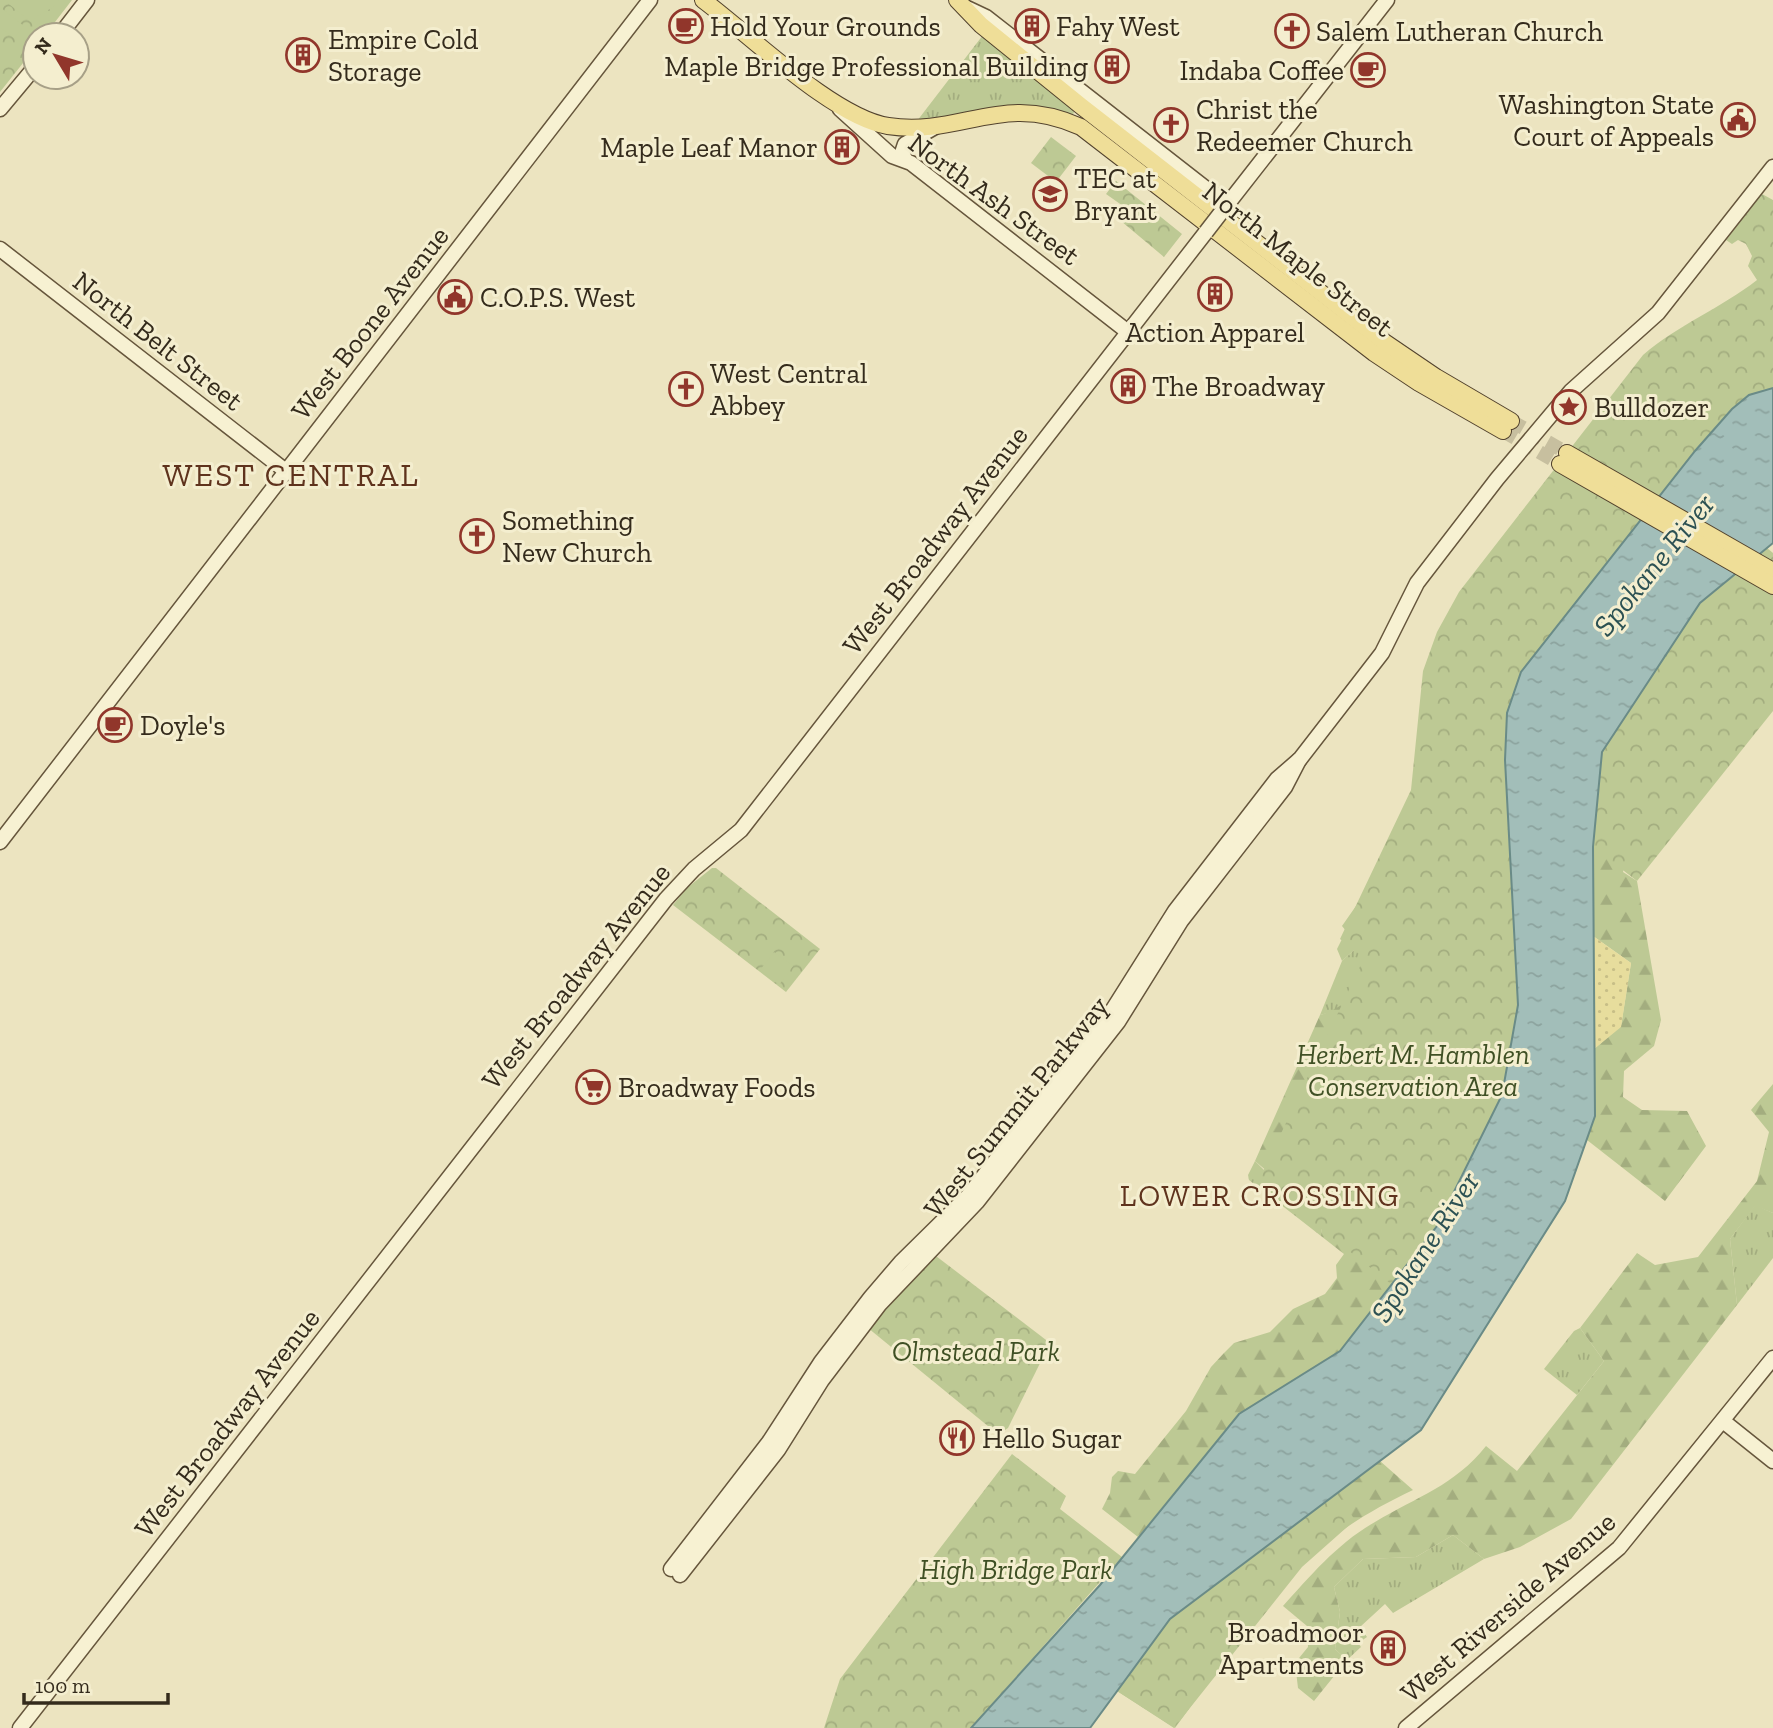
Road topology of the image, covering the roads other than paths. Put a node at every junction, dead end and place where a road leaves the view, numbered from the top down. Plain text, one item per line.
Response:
1 (87, 0) edge
2 (650, 0) edge
3 (703, 0) edge
4 (1387, 0) edge
5 (962, 4) edge
6 (71, 21) edge
7 (21, 84) edge
8 (833, 103) junction
9 (0, 109) edge
10 (937, 126) junction
11 (902, 127) joint
12 (905, 159) junction
13 (1773, 167) edge
14 (1225, 208) junction
15 (0, 249) edge
16 (1128, 331) junction
17 (287, 472) junction
18 (1773, 572) edge
19 (1773, 586) edge
20 (0, 842) edge
21 (1773, 1358) edge
22 (1723, 1421) junction
23 (1773, 1461) edge
24 (675, 1572) dead end
25 (20, 1728) edge
26 (1406, 1728) edge

1 - 6 street
2 - 17 street, West Boone Avenue
3 - 8 main road, North Ash Street
4 - 14 street, West Broadway Avenue
5 - 10 main road, North Maple Street
5 - 14 street, North Maple Street
7 - 9 street
8 - 11 main road, North Ash Street
8 - 12 street, North Ash Street
10 - 11 main road, North Maple Street
10 - 12 street
12 - 16 street, North Ash Street
13 - 24 street, West Summit Parkway
14 - 16 street, West Broadway Avenue, bridge
15 - 17 street, North Belt Street
16 - 25 street, West Broadway Avenue
17 - 20 street, West Boone Avenue
18 - 19 main road
21 - 22 street, West Riverside Avenue
22 - 23 street
22 - 26 street, West Riverside Avenue

